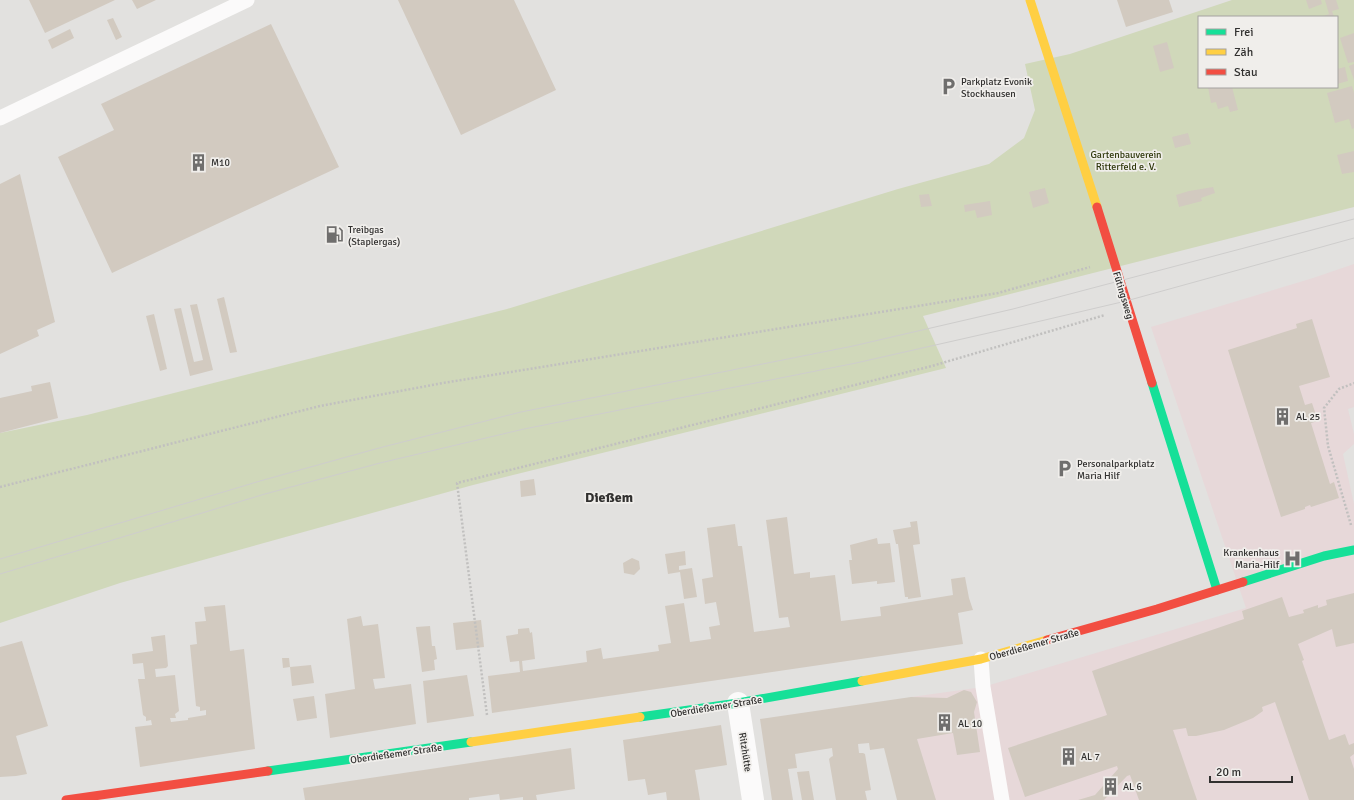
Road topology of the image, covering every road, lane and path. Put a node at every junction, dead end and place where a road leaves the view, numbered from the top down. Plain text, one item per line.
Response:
1 (247, 0) edge
2 (1030, 0) edge
3 (0, 118) edge
4 (1114, 261) junction
5 (1128, 308) junction
6 (1354, 382) edge
7 (0, 487) edge
8 (1352, 530) dead end
9 (1354, 550) edge
10 (1217, 590) junction
11 (981, 659) junction
12 (738, 703) junction
13 (490, 740) junction
14 (66, 800) edge
15 (753, 800) edge
16 (1002, 800) edge

1 - 3 lane
2 - 4 street, Fütingsweg
4 - 5 street, Fütingsweg
4 - 7 path
5 - 10 street, Fütingsweg
5 - 13 path
6 - 8 path
9 - 10 street, Oberdießemer Straße
10 - 11 street, Oberdießemer Straße
11 - 12 street, Oberdießemer Straße
11 - 16 lane
12 - 13 street, Oberdießemer Straße
12 - 15 street, Ritzhütte
13 - 14 street, Oberdießemer Straße

